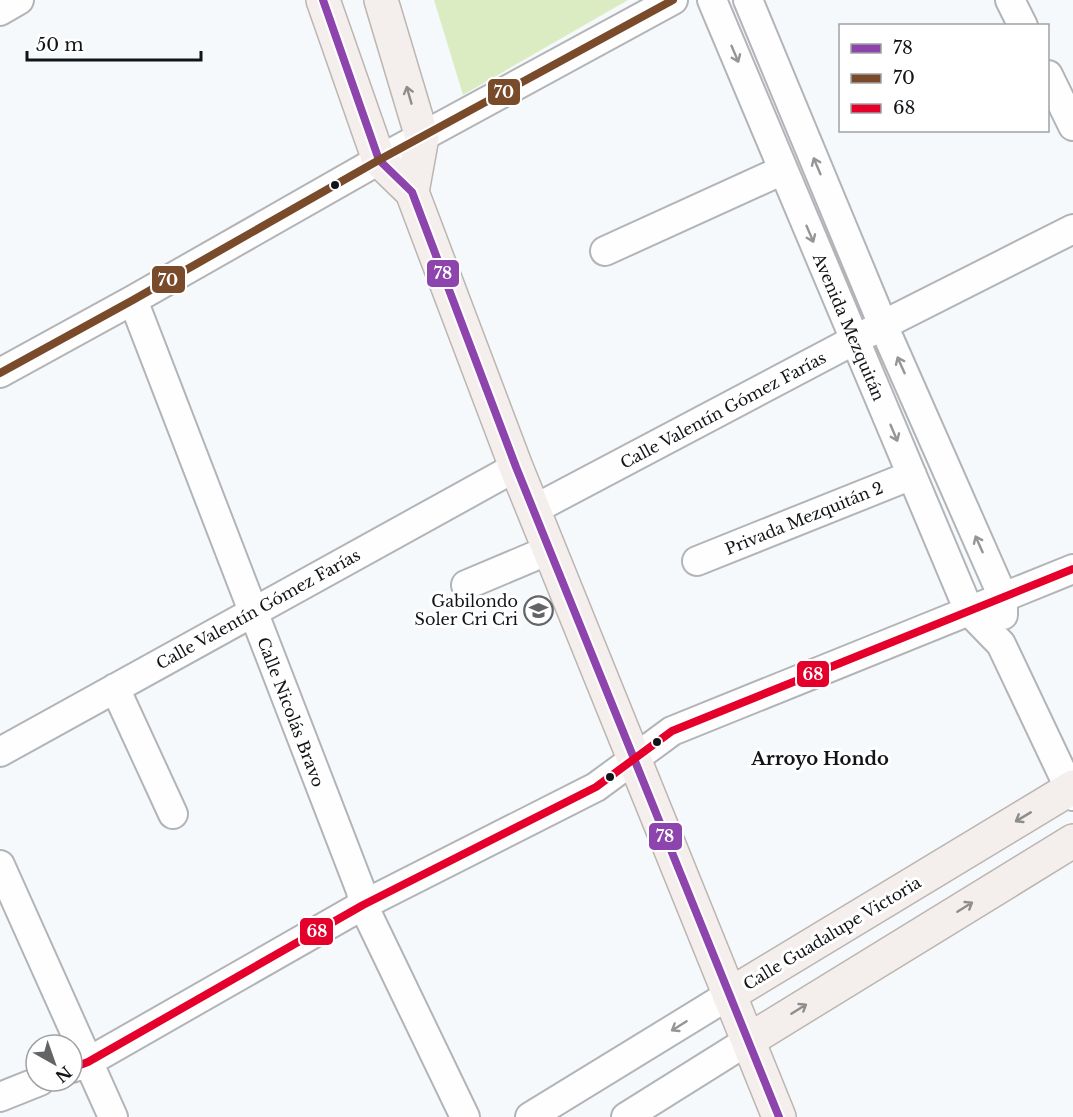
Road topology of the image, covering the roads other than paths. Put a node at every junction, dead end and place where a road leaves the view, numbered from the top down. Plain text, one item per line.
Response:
1 (19, 0) edge
2 (323, 0) edge
3 (381, 0) edge
4 (673, 0) edge
5 (712, 0) edge
6 (748, 0) edge
7 (1010, 0) edge
8 (0, 11) edge
9 (1022, 24) edge
10 (1049, 79) edge
11 (1073, 126) edge
12 (422, 137) junction
13 (379, 160) junction
14 (783, 170) junction
15 (412, 192) junction
16 (1073, 229) edge
17 (605, 251) dead end
18 (133, 300) junction
19 (883, 325) junction
20 (855, 340) junction
21 (0, 373) edge
22 (516, 466) junction
23 (912, 475) junction
24 (533, 510) junction
25 (549, 550) junction
26 (697, 561) dead end
27 (1073, 569) edge
28 (466, 585) dead end
29 (1004, 597) junction
30 (969, 611) junction
31 (252, 612) junction
32 (1001, 644) junction
33 (115, 688) junction
34 (0, 752) edge
35 (633, 759) junction
36 (1072, 790) edge
37 (173, 814) dead end
38 (1073, 841) edge
39 (0, 865) edge
40 (363, 905) junction
41 (729, 995) junction
42 (67, 1033) edge
43 (749, 1040) junction
44 (84, 1063) edge
45 (84, 1071) edge
46 (24, 1087) edge
47 (0, 1097) edge
48 (113, 1117) edge
49 (465, 1117) edge
50 (530, 1117) edge
51 (626, 1117) edge
52 (779, 1117) edge

1 - 8 street
2 - 13 main road
12 -> 3 main road
4 - 12 street
5 -> 14 street, Avenida Mezquitán
19 -> 6 street, Avenida Mezquitán
7 - 9 street
10 - 11 street
12 - 13 street
12 - 15 main road
13 - 15 main road
13 - 18 street
14 - 17 street
14 -> 20 street, Avenida Mezquitán
15 - 22 main road
16 - 19 street, Calle Valentín Gómez Farías
18 - 21 street
18 - 31 street, Calle Nicolás Bravo
19 - 20 street, Calle Valentín Gómez Farías
29 -> 19 street, Avenida Mezquitán
20 -> 23 street, Avenida Mezquitán
20 - 24 street, Calle Valentín Gómez Farías
22 - 24 main road
22 - 31 street, Calle Valentín Gómez Farías
23 - 26 street, Privada Mezquitán 2
23 - 30 street, Avenida Mezquitán
24 - 25 main road
25 - 28 street
25 - 35 main road
27 - 29 street
29 - 30 street
29 - 32 street, Avenida Mezquitán
30 - 32 street, Avenida Mezquitán
30 - 35 street
31 - 33 street, Calle Valentín Gómez Farías
31 - 40 street, Calle Nicolás Bravo
32 - 36 street, Avenida Mezquitán
33 - 34 street, Calle Valentín Gómez Farías
33 - 37 street
35 - 40 street
35 - 41 main road
36 -> 41 main road, Calle Guadalupe Victoria
43 -> 38 main road
39 - 42 street
40 - 44 street
40 - 49 street, Calle Nicolás Bravo
41 - 43 main road
41 -> 50 street, Calle Guadalupe Victoria
43 - 51 street
43 - 52 main road
45 - 48 street
46 - 47 street

